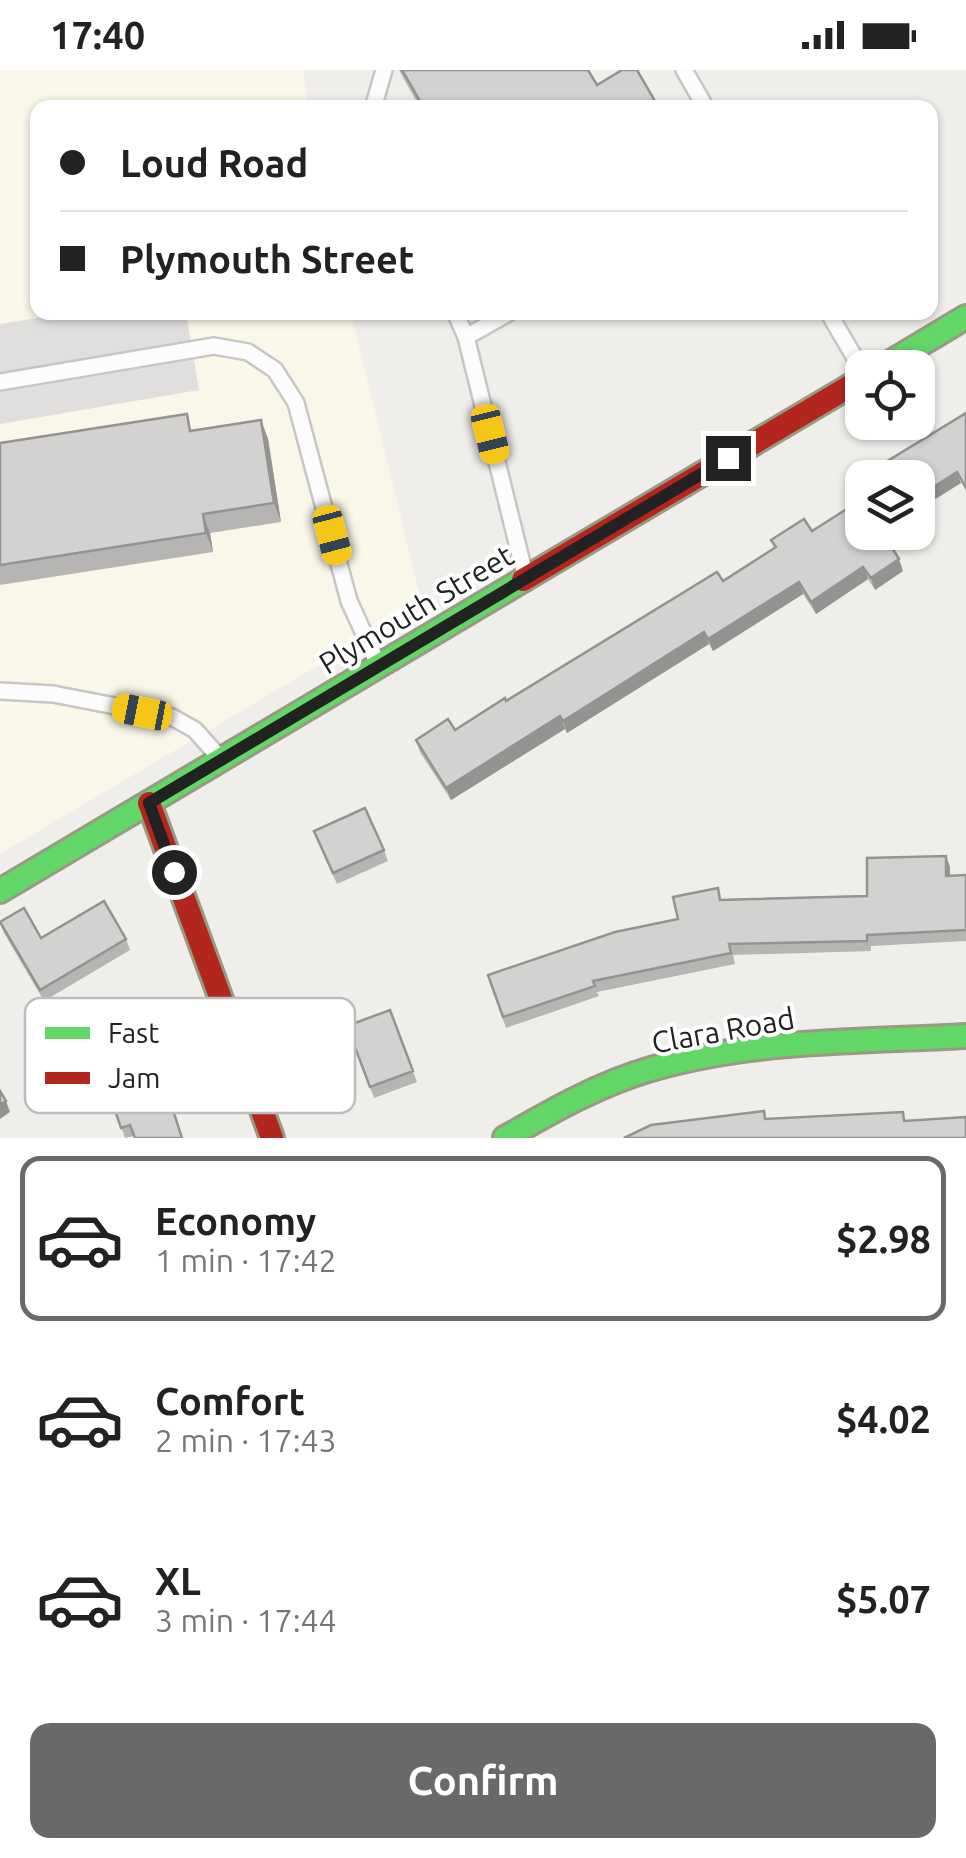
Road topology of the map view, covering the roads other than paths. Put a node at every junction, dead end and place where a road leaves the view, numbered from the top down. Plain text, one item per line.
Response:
1 (384, 70) edge
2 (684, 70) edge
3 (375, 100) edge
4 (701, 100) edge
5 (966, 318) edge
6 (458, 320) edge
7 (496, 320) edge
8 (833, 320) edge
9 (466, 337) junction
10 (850, 350) edge
11 (912, 350) edge
12 (0, 382) edge
13 (845, 389) edge
14 (526, 578) junction
15 (378, 665) junction
16 (0, 691) edge
17 (221, 760) junction
18 (149, 803) junction
19 (0, 891) edge
20 (221, 998) edge
21 (966, 1036) edge
22 (263, 1113) edge
23 (272, 1138) edge
24 (505, 1138) edge

1 - 3 lane
2 - 4 lane
5 - 11 street
6 - 9 lane
7 - 9 lane
8 - 10 lane
9 - 14 lane
12 - 15 lane
13 - 14 street, Plymouth Street
14 - 15 street, Plymouth Street
15 - 17 street, Plymouth Street
16 - 17 lane
17 - 18 street, Plymouth Street
18 - 19 street, Plymouth Street
18 - 20 street
21 - 24 street, Clara Road
22 - 23 street

